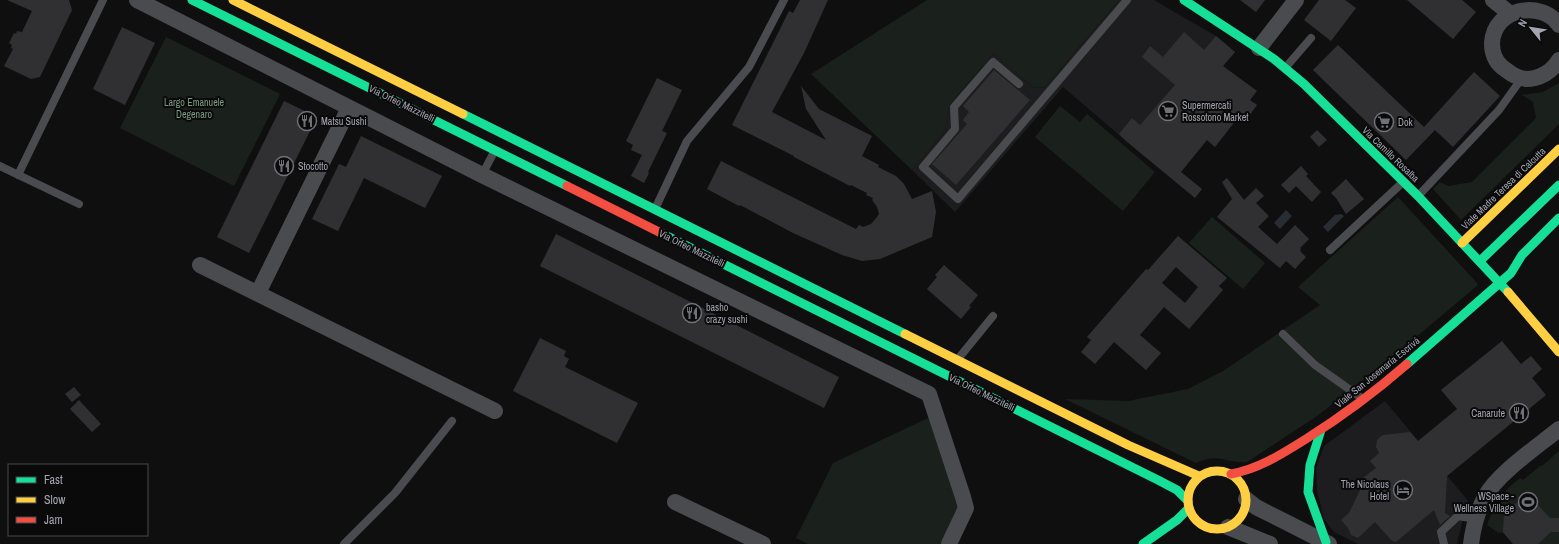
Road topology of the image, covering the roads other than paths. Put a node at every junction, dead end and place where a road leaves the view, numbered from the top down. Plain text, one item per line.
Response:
1 (103, 0) edge
2 (137, 0) edge
3 (192, 0) edge
4 (234, 0) edge
5 (784, 0) edge
6 (1127, 0) edge
7 (1184, 0) edge
8 (1296, 0) edge
9 (1493, 0) edge
10 (1508, 12) junction
11 (226, 16) junction
12 (266, 17) junction
13 (1559, 25) edge
14 (258, 32) junction
15 (1311, 38) dead end
16 (1258, 48) junction
17 (1559, 60) edge
18 (1285, 68) junction
19 (1522, 78) junction
20 (1019, 84) dead end
21 (349, 108) junction
22 (1559, 149) edge
23 (495, 150) junction
24 (0, 166) edge
25 (18, 175) junction
26 (482, 175) junction
27 (1404, 182) junction
28 (1559, 185) edge
29 (1418, 196) junction
30 (79, 204) dead end
31 (655, 210) junction
32 (1559, 218) edge
33 (679, 222) junction
34 (709, 237) junction
35 (671, 238) junction
36 (1462, 243) junction
37 (1330, 250) dead end
38 (701, 253) junction
39 (1480, 261) junction
40 (200, 265) dead end
41 (1500, 283) junction
42 (258, 293) junction
43 (993, 316) dead end
44 (852, 328) junction
45 (1283, 334) dead end
46 (839, 351) junction
47 (1559, 352) edge
48 (957, 360) junction
49 (1364, 400) junction
50 (495, 411) dead end
51 (452, 421) dead end
52 (1559, 429) edge
53 (1321, 430) junction
54 (1260, 467) junction
55 (1231, 474) junction
56 (1199, 476) junction
57 (1246, 495) junction
58 (674, 502) dead end
59 (1188, 505) junction
60 (1476, 519) junction
61 (1190, 527) dead end
62 (1228, 527) junction
63 (1208, 528) junction
64 (1328, 543) edge
65 (344, 544) edge
66 (763, 544) edge
67 (949, 544) edge
68 (1143, 544) edge
69 (1270, 544) edge
70 (1444, 544) edge
71 (1471, 544) edge

1 - 25 lane
2 - 21 street
3 - 11 main road, Via Orfeo Mazzitelli
4 - 11 main road
4 - 12 main road, Via Orfeo Mazzitelli
5 - 31 lane
6 - 20 lane
7 - 16 main road, Via Camillo Rosalba
8 - 16 street
9 - 10 street
10 - 13 street
10 - 19 street
11 - 14 main road, Via Orfeo Mazzitelli
12 - 14 main road
12 - 31 main road, Via Orfeo Mazzitelli
14 - 23 main road, Via Orfeo Mazzitelli
15 - 18 lane
16 - 18 main road, Via Camillo Rosalba
17 - 19 street
18 - 27 main road, Via Camillo Rosalba
19 - 29 lane
21 - 26 street
21 - 42 street
22 - 36 main road, Viale Madre Teresa di Calcutta
23 - 26 lane
23 - 35 main road, Via Orfeo Mazzitelli
24 - 25 lane
25 - 30 lane
26 - 46 street
27 - 29 main road, Via Camillo Rosalba
27 - 37 lane
28 - 39 main road
29 - 36 main road, Via Camillo Rosalba
31 - 33 main road, Via Orfeo Mazzitelli
32 - 41 main road
33 - 34 main road, Via Orfeo Mazzitelli
33 - 35 main road
34 - 38 main road
34 - 48 main road, Via Orfeo Mazzitelli
35 - 38 main road, Via Orfeo Mazzitelli
36 - 39 main road, Via Camillo Rosalba
38 - 44 main road, Via Orfeo Mazzitelli
39 - 41 main road, Via Camillo Rosalba
40 - 42 street
41 - 47 main road, Via Camillo Rosalba
41 - 49 main road, Viale San Josemaría Escrivá
42 - 50 street
43 - 48 lane
44 - 46 street
44 - 59 main road, Via Orfeo Mazzitelli
45 - 49 lane
46 - 67 street
48 - 56 main road, Via Orfeo Mazzitelli
49 - 53 main road, Viale San Josemaría Escrivá
51 - 65 lane
52 - 60 street
53 - 54 main road, Viale San Josemaría Escrivá
53 - 64 main road
54 - 55 main road
54 - 57 main road
55 - 56 main road
55 - 57 main road
56 - 59 main road
57 - 62 main road
57 - 64 street
58 - 66 street
59 - 63 main road
59 - 68 main road
60 - 70 lane
60 - 71 street
61 - 63 main road
62 - 63 main road
62 - 69 street

